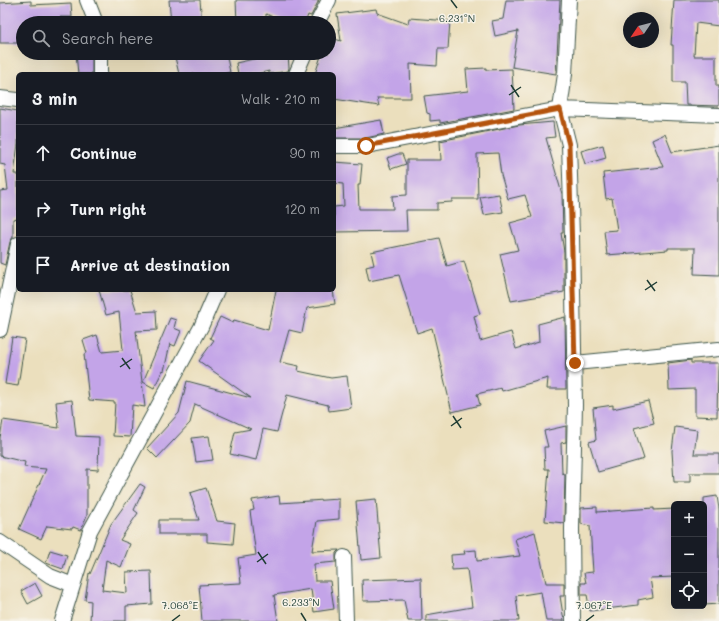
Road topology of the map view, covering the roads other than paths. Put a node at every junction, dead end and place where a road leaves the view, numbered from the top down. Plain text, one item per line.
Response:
1 (87, 0) edge
2 (329, 0) edge
3 (569, 0) edge
4 (93, 16) edge
5 (321, 16) edge
6 (100, 60) edge
7 (302, 60) edge
8 (100, 72) edge
9 (297, 72) edge
10 (0, 98) edge
11 (16, 100) edge
12 (560, 109) junction
13 (719, 116) edge
14 (336, 146) edge
15 (16, 254) edge
16 (216, 292) edge
17 (0, 330) edge
18 (719, 349) edge
19 (575, 363) junction
20 (0, 542) edge
21 (344, 557) dead end
22 (73, 585) junction
23 (62, 621) edge
24 (346, 621) edge
25 (573, 621) edge

1 - 4 street
2 - 5 street
3 - 12 street
6 - 8 street
7 - 9 street
10 - 11 street
12 - 13 street
12 - 14 street
12 - 19 street
15 - 17 street
16 - 22 street
18 - 19 street
19 - 25 street
20 - 22 street
21 - 24 street
22 - 23 street

